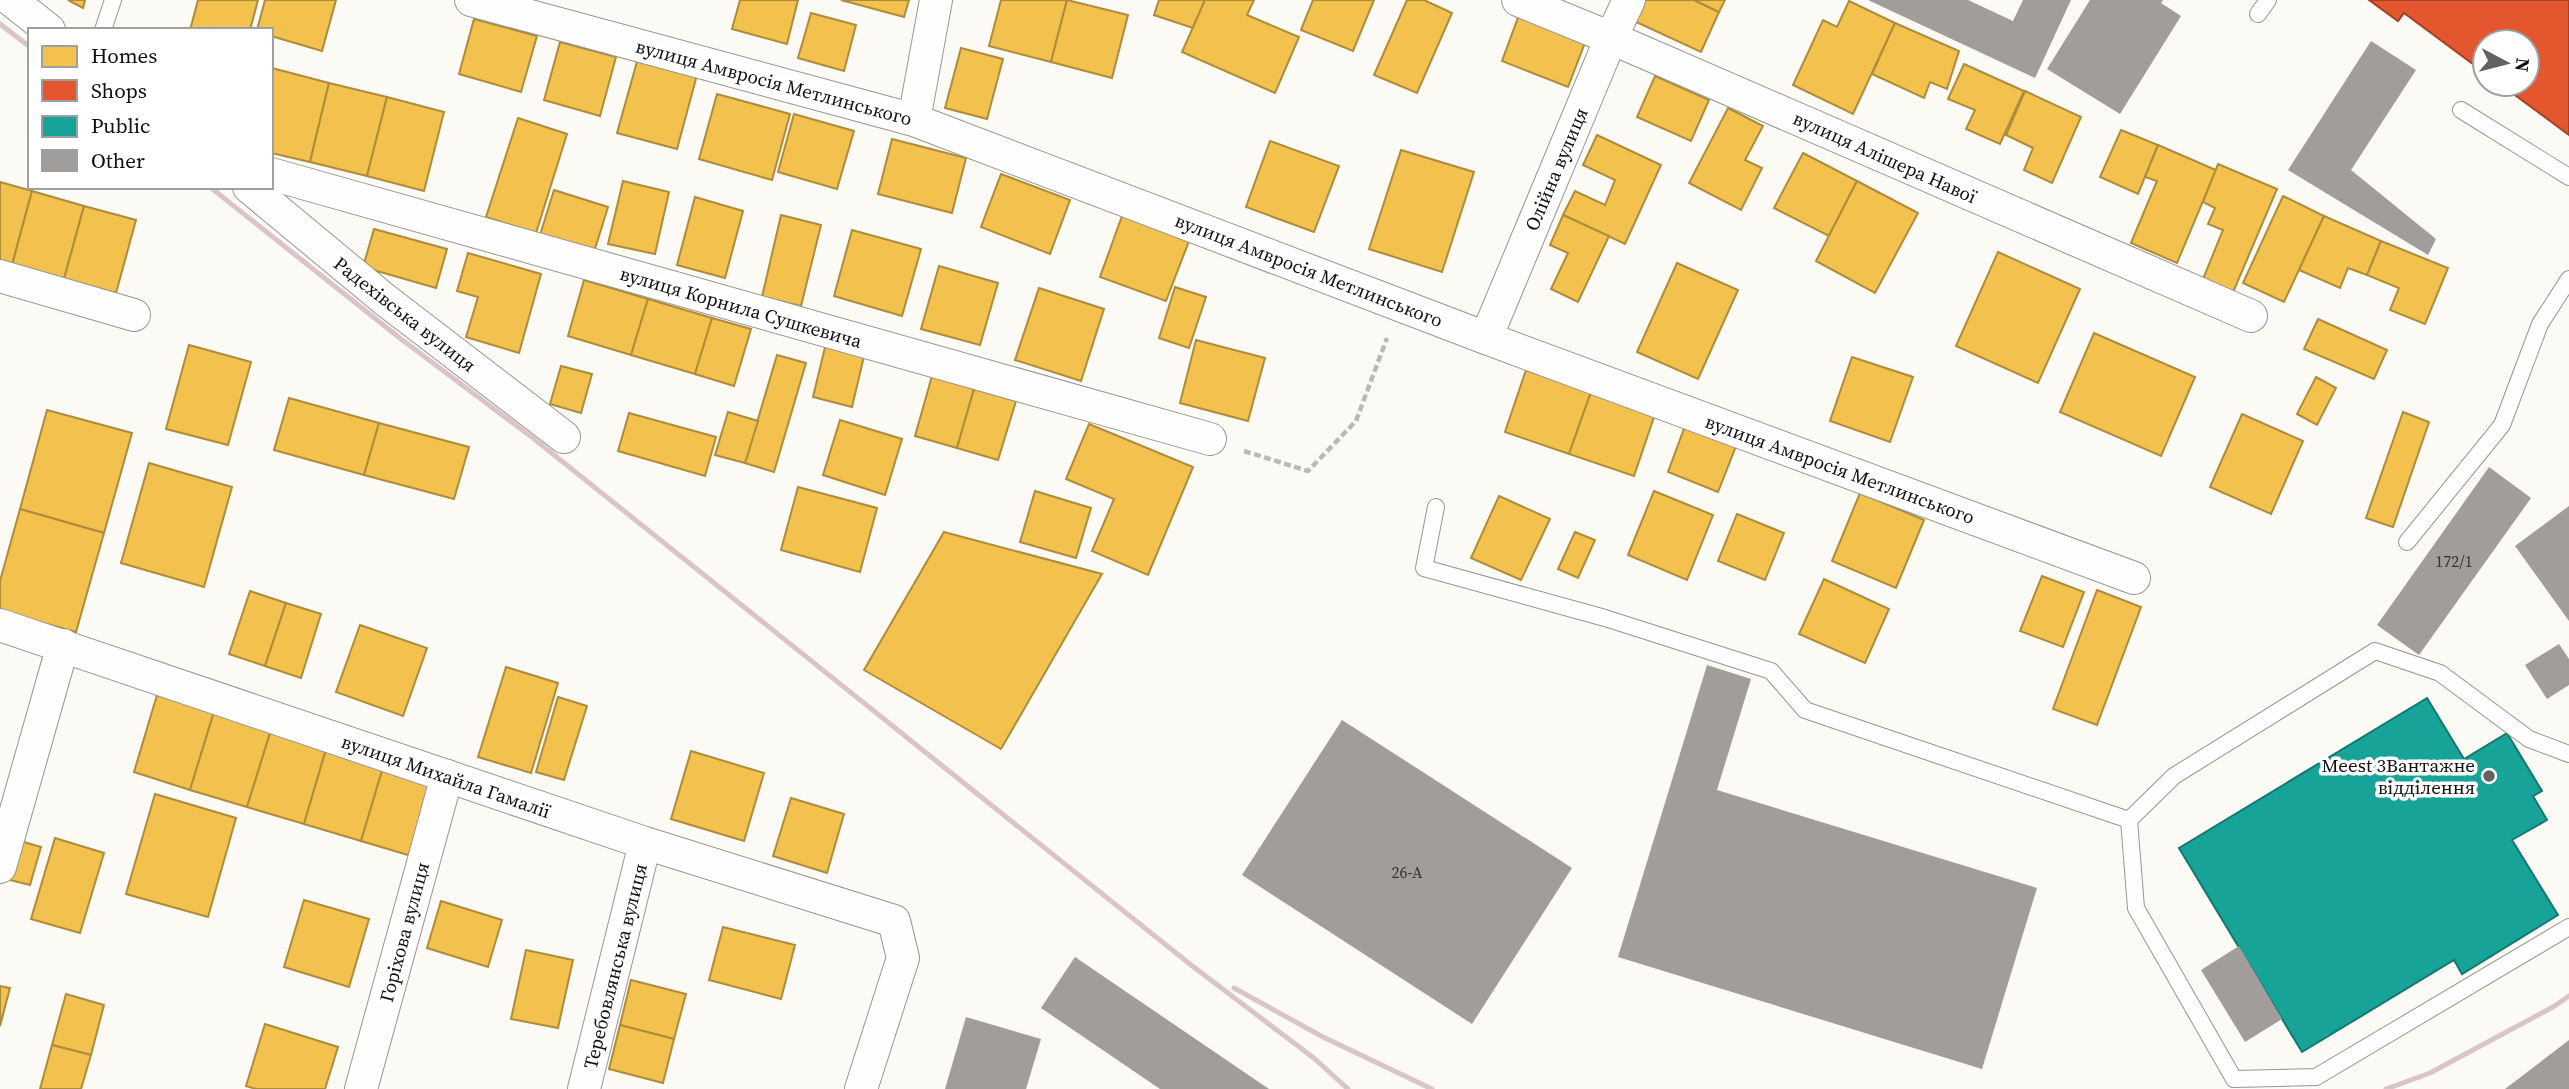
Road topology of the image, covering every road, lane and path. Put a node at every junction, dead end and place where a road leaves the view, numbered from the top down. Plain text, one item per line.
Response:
1 (11, 0) edge
2 (113, 0) edge
3 (471, 0) edge
4 (936, 0) edge
5 (1518, 0) edge
6 (1629, 0) edge
7 (2268, 0) edge
8 (2258, 14) dead end
9 (46, 28) edge
10 (104, 28) edge
11 (1611, 38) junction
12 (2461, 110) dead end
13 (914, 120) junction
14 (273, 175) edge
15 (2569, 177) edge
16 (250, 189) edge
17 (0, 276) edge
18 (2569, 279) edge
19 (1399, 305) junction
20 (134, 315) dead end
21 (2251, 316) dead end
22 (1486, 338) junction
23 (564, 437) dead end
24 (1210, 439) joint
25 (1436, 507) dead end
26 (2407, 542) dead end
27 (2134, 579) dead end
28 (0, 625) edge
29 (63, 645) junction
30 (2569, 754) edge
31 (447, 776) junction
32 (2129, 820) junction
33 (645, 843) junction
34 (0, 867) edge
35 (2569, 927) edge
36 (361, 1089) edge
37 (584, 1089) edge
38 (861, 1089) edge

1 - 9 street
2 - 10 lane
3 - 13 street, вулиця Амвросія Метлинського
4 - 13 street
5 - 11 street, вулиця Алішера Навої
6 - 11 street, Олійна вулиця
7 - 8 lane
11 - 21 street, вулиця Алішера Навої
11 - 22 street, Олійна вулиця
12 - 15 lane
13 - 19 street, вулиця Амвросія Метлинського
14 - 24 street, вулиця Корнила Сушкевича
16 - 23 street, Радехівська вулиця
17 - 20 street
18 - 26 lane
19 - 22 street, вулиця Амвросія Метлинського
19 - 24 path
22 - 27 street, вулиця Амвросія Метлинського
25 - 32 lane
28 - 29 street, вулиця Михайла Гамалії
29 - 31 street, вулиця Михайла Гамалії
29 - 34 street
30 - 32 lane
31 - 33 street, вулиця Михайла Гамалії
31 - 36 street, Горіхова вулиця
32 - 35 lane
33 - 37 street, Теребовлянська вулиця
33 - 38 street, вулиця Михайла Гамалії

